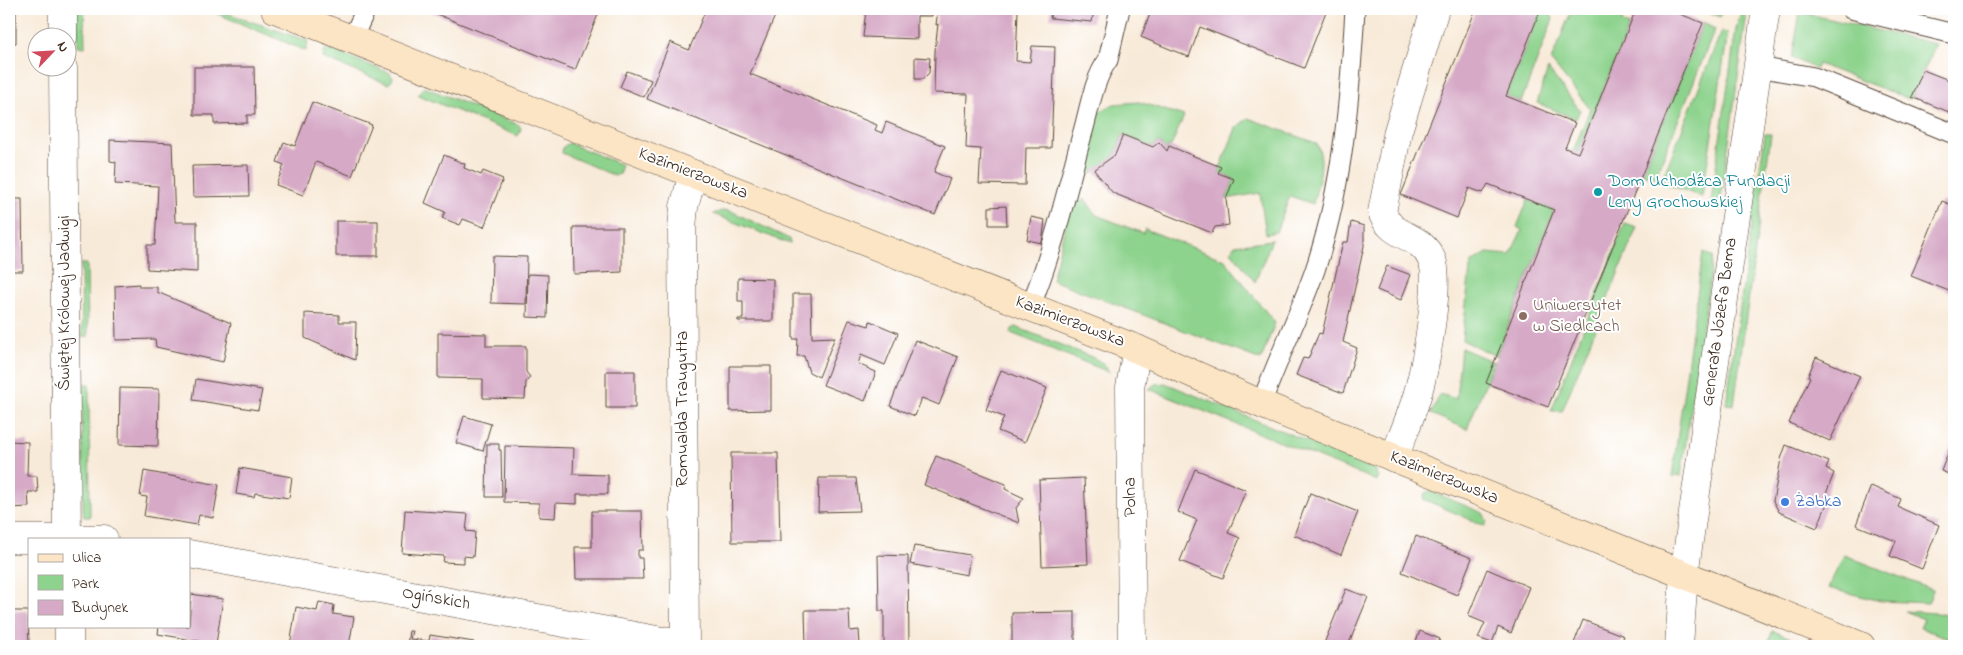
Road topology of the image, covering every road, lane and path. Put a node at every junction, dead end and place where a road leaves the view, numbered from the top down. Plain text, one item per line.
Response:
1 (63, 9) edge
2 (275, 9) edge
3 (366, 9) edge
4 (1120, 9) edge
5 (1354, 9) edge
6 (1435, 9) edge
7 (1851, 9) edge
8 (1767, 10) edge
9 (63, 28) edge
10 (1954, 34) edge
11 (352, 39) junction
12 (1758, 67) junction
13 (63, 78) edge
14 (1954, 134) edge
15 (693, 174) junction
16 (1030, 307) junction
17 (1137, 349) junction
18 (1262, 404) junction
19 (1394, 458) junction
20 (67, 538) edge
21 (9, 539) edge
22 (28, 539) edge
23 (190, 554) edge
24 (1684, 575) junction
25 (69, 628) edge
26 (685, 644) edge
27 (69, 646) edge
28 (1132, 646) edge
29 (1679, 646) edge
30 (1861, 646) edge

1 - 9 street
2 - 11 main road, Kazimierzowska
3 - 11 lane
4 - 16 lane
5 - 18 lane
6 - 19 street
7 - 10 lane
8 - 12 street, Generała Józefa Bema
11 - 15 main road, Kazimierzowska
12 - 14 lane
12 - 24 street, Generała Józefa Bema
13 - 20 street, Świętej Królowej Jadwigi
15 - 16 main road, Kazimierzowska
15 - 26 street, Romualda Traugutta
16 - 17 main road, Kazimierzowska
17 - 18 main road, Kazimierzowska
17 - 28 street, Polna
18 - 19 main road, Kazimierzowska
19 - 24 main road, Kazimierzowska
21 - 22 street
23 - 26 street, Ogińskich
24 - 29 street, Generała Józefa Bema
24 - 30 main road, Kazimierzowska
25 - 27 street

